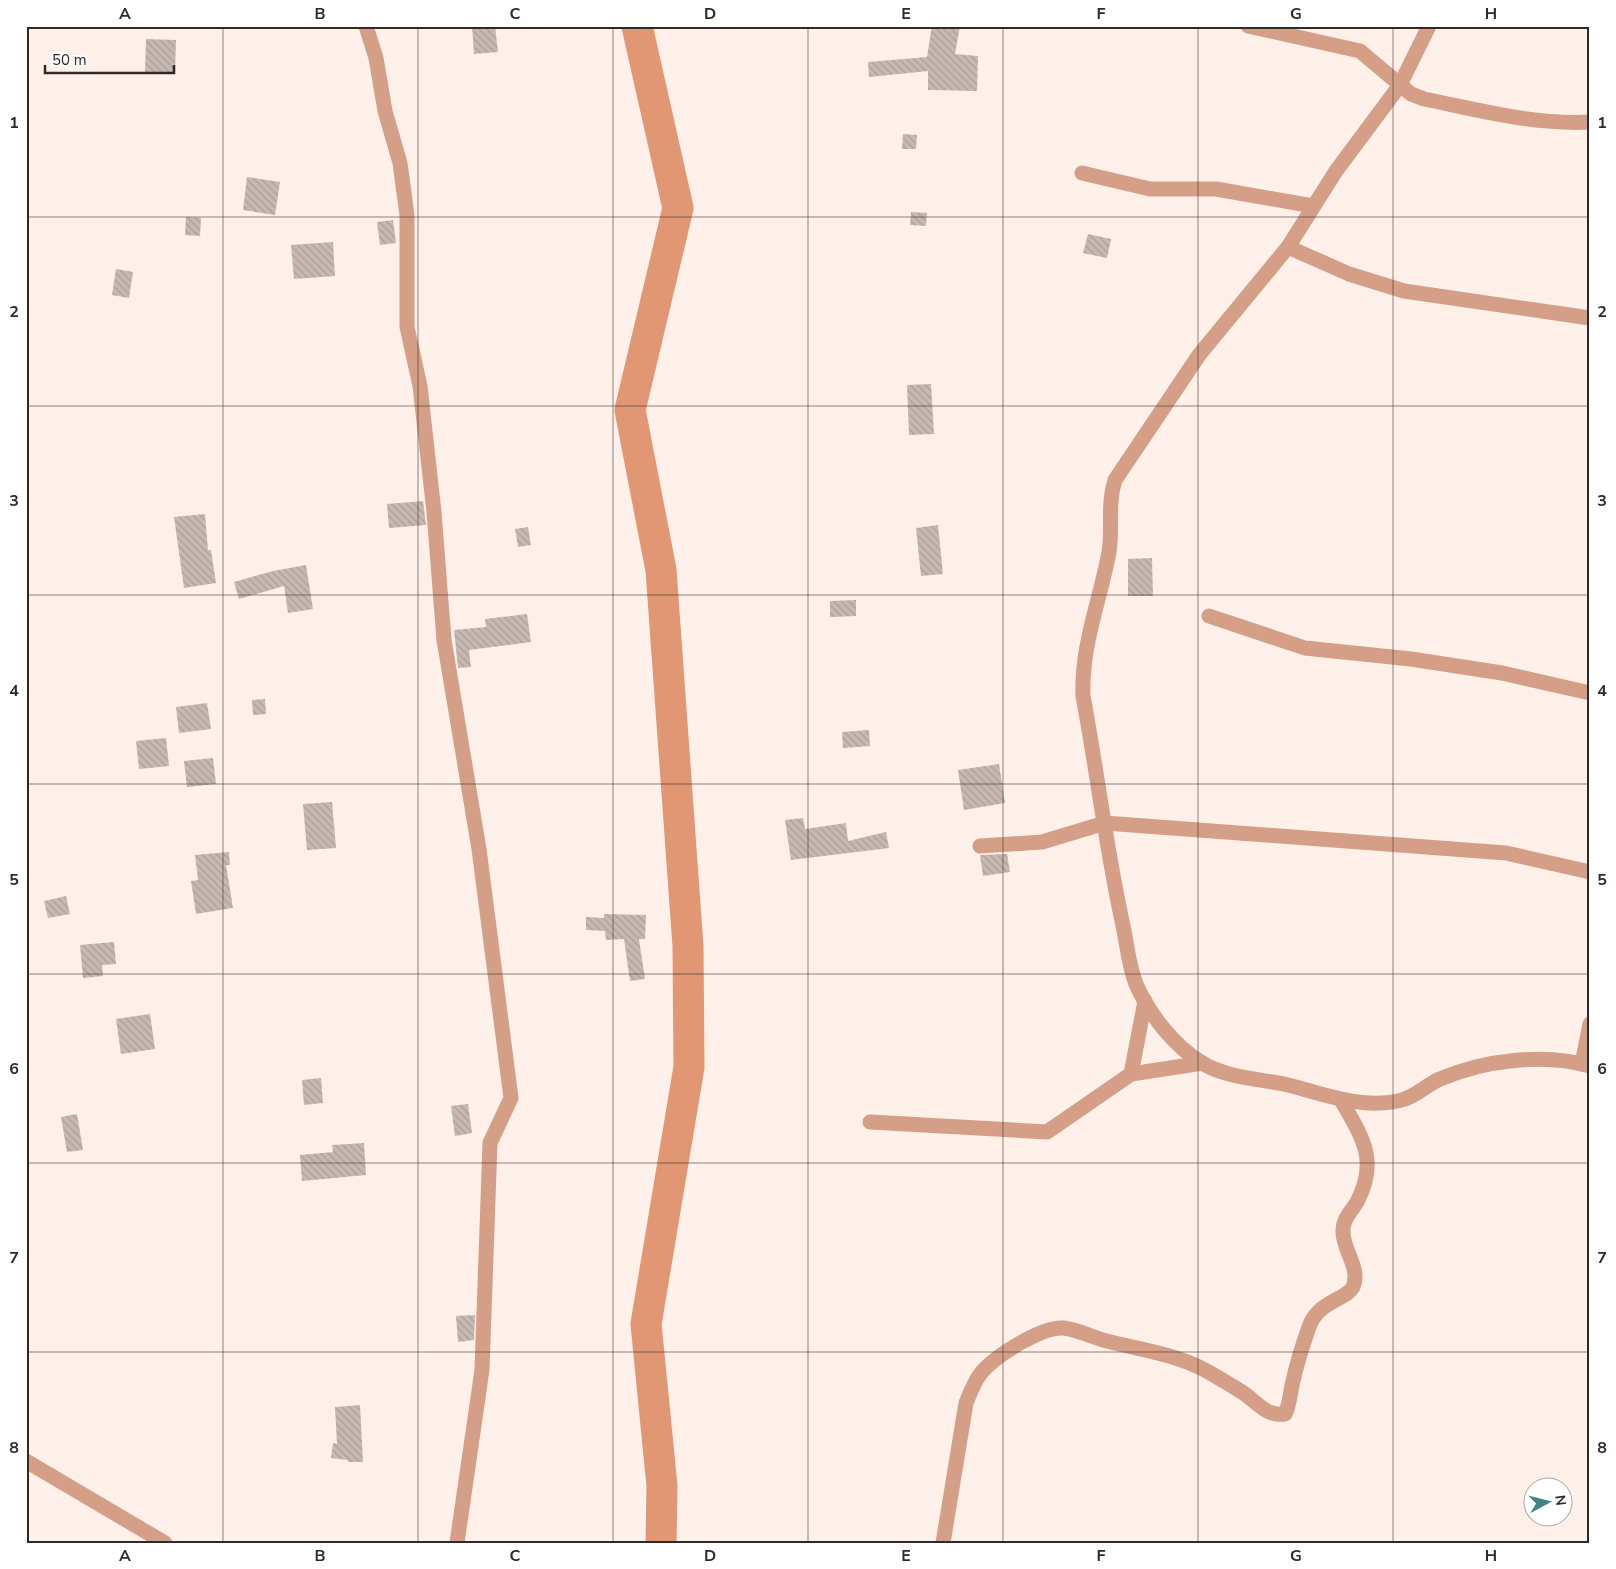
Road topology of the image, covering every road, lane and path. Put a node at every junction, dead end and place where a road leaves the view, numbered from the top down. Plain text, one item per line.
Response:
1 (366, 26) edge
2 (1248, 26) edge
3 (1429, 26) edge
4 (1400, 86) junction
5 (1590, 122) edge
6 (1082, 173) dead end
7 (1313, 206) junction
8 (1288, 246) junction
9 (1590, 318) edge
10 (1209, 616) dead end
11 (1590, 692) edge
12 (1105, 823) junction
13 (980, 846) dead end
14 (1590, 872) edge
15 (1145, 1001) junction
16 (1590, 1024) edge
17 (1203, 1063) junction
18 (1586, 1065) edge
19 (1131, 1074) junction
20 (1341, 1100) junction
21 (870, 1122) dead end
22 (26, 1461) edge
23 (165, 1543) edge
24 (457, 1543) edge
25 (942, 1543) edge

1 - 24 street
2 - 4 street
3 - 4 street
4 - 5 street
4 - 7 street
6 - 7 street
7 - 8 street
8 - 9 street
8 - 12 street
10 - 11 street
12 - 13 street
12 - 14 street
12 - 15 street
15 - 17 street
15 - 19 street
16 - 18 street
17 - 19 street
17 - 20 street
18 - 20 street
19 - 21 street
20 - 25 street
22 - 23 street

